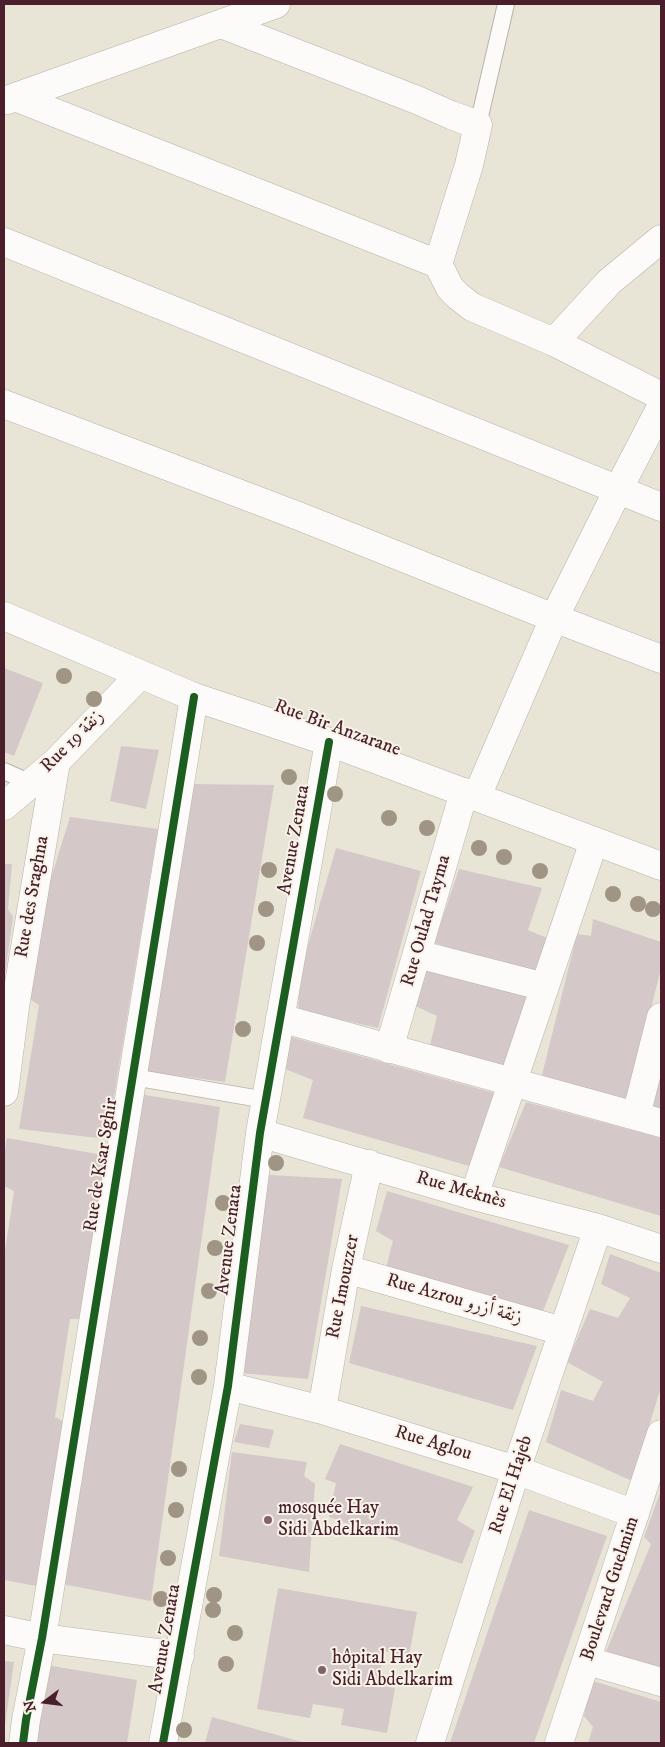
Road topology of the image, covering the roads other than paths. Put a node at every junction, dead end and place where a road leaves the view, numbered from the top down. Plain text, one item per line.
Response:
1 (276, 4) edge
2 (506, 4) edge
3 (220, 24) junction
4 (9, 99) edge
5 (478, 125) junction
6 (661, 239) edge
7 (4, 242) edge
8 (438, 264) junction
9 (554, 342) junction
10 (661, 396) edge
11 (4, 404) edge
12 (661, 407) edge
13 (618, 490) junction
14 (661, 506) edge
15 (4, 616) edge
16 (554, 618) junction
17 (661, 659) edge
18 (140, 675) junction
19 (194, 697) junction
20 (329, 742) junction
21 (56, 762) junction
22 (4, 771) edge
23 (31, 783) junction
24 (471, 794) junction
25 (4, 806) edge
26 (594, 841) junction
27 (661, 866) edge
28 (417, 954) junction
29 (545, 987) junction
30 (9, 1006) edge
31 (661, 1017) edge
32 (280, 1018) junction
33 (389, 1049) junction
34 (133, 1077) junction
35 (513, 1083) junction
36 (4, 1092) edge
37 (266, 1100) junction
38 (648, 1120) edge
39 (260, 1133) junction
40 (369, 1164) junction
41 (474, 1196) junction
42 (598, 1228) junction
43 (661, 1249) edge
44 (346, 1269) junction
45 (562, 1331) junction
46 (228, 1386) junction
47 (322, 1410) junction
48 (661, 1434) edge
49 (516, 1470) junction
50 (635, 1514) junction
51 (4, 1630) edge
52 (42, 1638) junction
53 (180, 1656) junction
54 (588, 1661) junction
55 (661, 1682) edge
56 (23, 1743) edge
57 (163, 1743) edge
58 (430, 1743) edge
59 (559, 1743) edge

1 - 3 street
2 - 5 lane
3 - 4 street
3 - 5 street
4 - 8 street
5 - 8 street
6 - 9 street
7 - 13 street
8 - 9 street
9 - 10 street
11 - 16 street
12 - 13 street, Rue Oulad Tayma
13 - 14 street
13 - 16 street, Rue Oulad Tayma
15 - 18 street, Rue Bir Anzarane
16 - 17 street
16 - 24 street, Rue Oulad Tayma
18 - 19 street, Rue Bir Anzarane
18 - 21 street, Rue 19 زنقة
19 - 20 street, Rue Bir Anzarane
19 - 34 street, Rue de Ksar Sghir
20 - 24 street, Rue Bir Anzarane
20 - 32 street, Avenue Zenata
21 - 23 street, Rue 19 زنقة
21 - 30 street, Rue des Sraghna
22 - 23 lane
23 - 25 street, Rue 19 زنقة
24 - 26 street, Rue Bir Anzarane
24 - 28 street, Rue Oulad Tayma
26 - 27 street, Rue Bir Anzarane
26 - 29 street
28 - 29 street
28 - 33 street, Rue Oulad Tayma
29 - 35 street
30 - 36 street, Rue des Sraghna
31 - 38 street
32 - 33 street
32 - 37 street, Avenue Zenata
33 - 35 street
34 - 37 lane
34 - 52 street, Rue de Ksar Sghir
35 - 38 street
35 - 41 street
37 - 39 street, Avenue Zenata
39 - 40 street, Rue Meknès
39 - 46 street, Avenue Zenata
40 - 41 street, Rue Meknès
40 - 44 street, Rue Imouzzer
41 - 42 street, Rue Meknès
42 - 43 street, Rue Meknès
42 - 45 street, Rue El Hajeb
44 - 45 street, Rue Azrou زنقة أزرو
44 - 47 street, Rue Imouzzer
45 - 49 street, Rue El Hajeb
46 - 47 street, Rue Aglou
46 - 53 street, Avenue Zenata
47 - 49 street, Rue Aglou
48 - 50 street, Boulevard Guelmim
49 - 50 street, Rue Aglou
49 - 58 street, Rue El Hajeb
50 - 54 street, Boulevard Guelmim
51 - 52 street
52 - 53 street
52 - 56 street, Rue de Ksar Sghir
53 - 57 street, Avenue Zenata
54 - 55 street
54 - 59 street, Boulevard Guelmim

